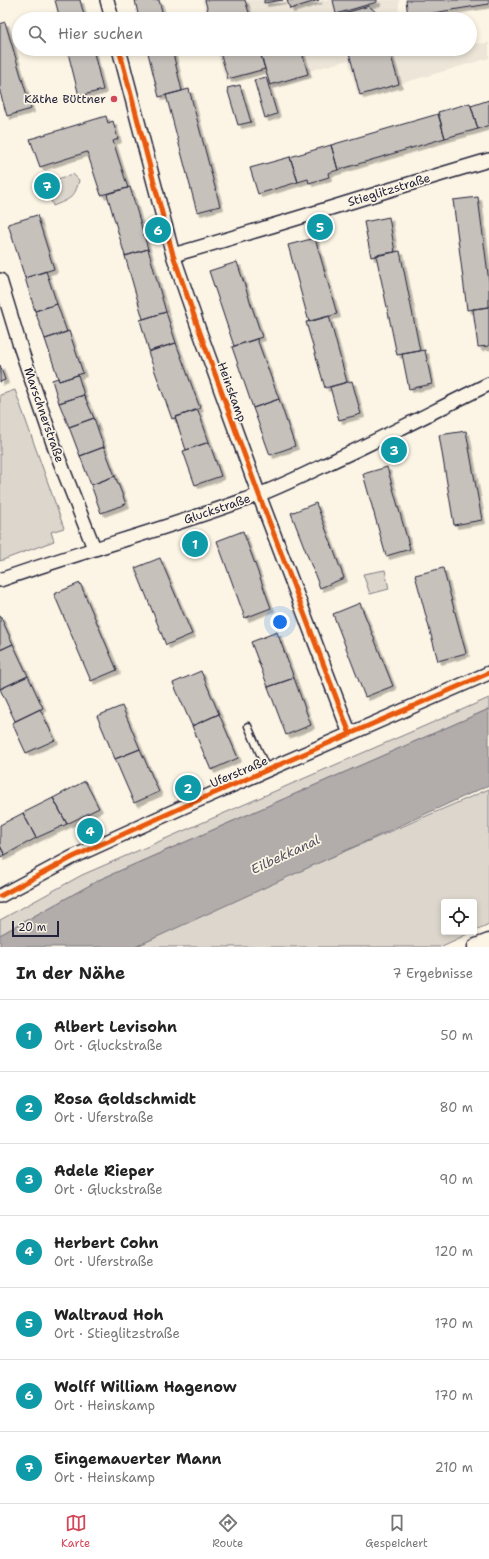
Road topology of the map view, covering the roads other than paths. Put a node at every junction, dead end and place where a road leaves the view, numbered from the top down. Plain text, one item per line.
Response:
1 (107, 0) edge
2 (110, 12) edge
3 (121, 56) edge
4 (489, 160) edge
5 (173, 256) junction
6 (0, 280) edge
7 (489, 384) edge
8 (259, 494) junction
9 (94, 548) junction
10 (0, 580) edge
11 (489, 673) edge
12 (248, 726) dead end
13 (350, 734) junction
14 (267, 770) junction
15 (0, 896) edge
16 (489, 942) edge
17 (476, 947) edge

1 - 2 street
3 - 5 street, Heinskamp
4 - 5 street, Stieglitzstraße
5 - 8 street, Heinskamp
6 - 9 street, Marschnerstraße
7 - 8 street, Gluckstraße
8 - 9 street, Gluckstraße
8 - 13 street, Heinskamp
9 - 10 street, Gluckstraße
11 - 13 street, Uferstraße
12 - 14 lane
13 - 14 street, Uferstraße
14 - 15 street, Uferstraße
16 - 17 street

